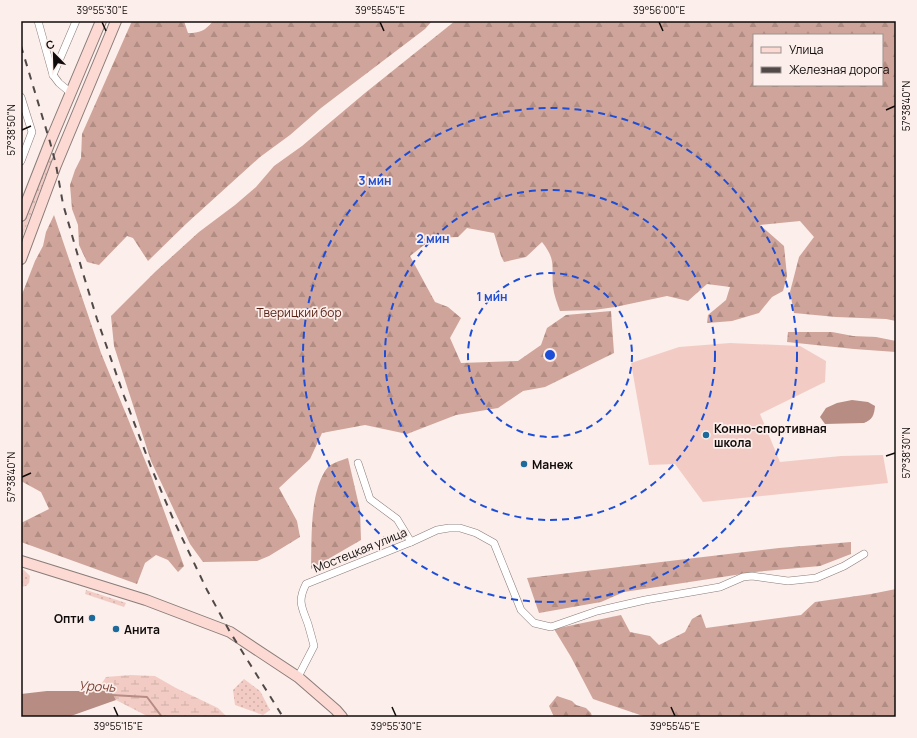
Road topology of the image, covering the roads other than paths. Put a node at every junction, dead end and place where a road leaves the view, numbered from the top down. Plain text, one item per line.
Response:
1 (38, 21) edge
2 (76, 21) edge
3 (102, 21) edge
4 (116, 21) edge
5 (53, 75) junction
6 (71, 93) junction
7 (21, 97) edge
8 (21, 161) edge
9 (21, 216) edge
10 (21, 259) edge
11 (358, 463) dead end
12 (411, 542) junction
13 (864, 554) dead end
14 (21, 561) edge
15 (298, 677) junction
16 (342, 717) edge

1 - 5 street
2 - 5 street
3 - 6 main road
4 - 10 main road
5 - 6 street
6 - 9 main road
7 - 8 street
11 - 12 street
12 - 13 street, Мостецкая улица
12 - 15 street, Мостецкая улица
14 - 15 main road
15 - 16 main road

